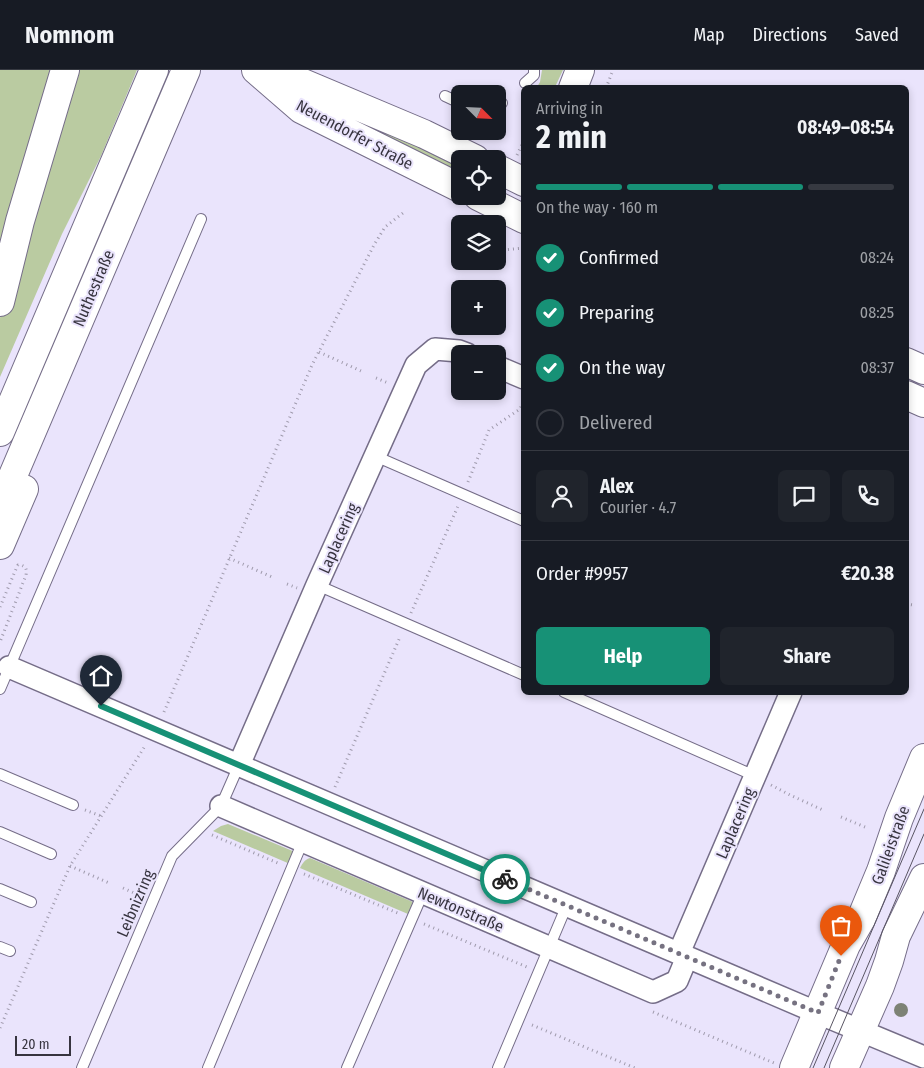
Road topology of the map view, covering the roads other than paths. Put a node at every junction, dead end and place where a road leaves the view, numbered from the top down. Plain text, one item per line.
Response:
1 (65, 70) edge
2 (186, 70) edge
3 (256, 70) edge
4 (272, 70) edge
5 (534, 70) edge
6 (580, 70) edge
7 (149, 81) edge
8 (526, 83) dead end
9 (574, 85) edge
10 (445, 96) dead end
11 (451, 99) edge
12 (457, 150) edge
13 (507, 162) edge
14 (521, 178) edge
15 (451, 184) edge
16 (504, 205) edge
17 (521, 211) edge
18 (201, 219) dead end
19 (20, 221) junction
20 (0, 270) edge
21 (0, 302) edge
22 (451, 350) edge
23 (909, 363) edge
24 (506, 370) edge
25 (924, 370) edge
26 (521, 377) edge
27 (909, 396) edge
28 (924, 403) edge
29 (0, 432) edge
30 (30, 437) junction
31 (375, 456) junction
32 (0, 506) edge
33 (521, 520) edge
34 (0, 544) edge
35 (317, 585) junction
36 (9, 667) junction
37 (521, 674) edge
38 (0, 689) edge
39 (571, 695) edge
40 (790, 695) edge
41 (924, 758) edge
42 (239, 765) junction
43 (0, 774) edge
44 (755, 776) junction
45 (73, 805) dead end
46 (221, 806) junction
47 (0, 832) edge
48 (304, 841) junction
49 (51, 854) dead end
50 (924, 878) edge
51 (0, 889) edge
52 (423, 892) junction
53 (31, 902) dead end
54 (567, 905) junction
55 (0, 947) edge
56 (549, 947) junction
57 (10, 951) dead end
58 (683, 955) junction
59 (818, 1013) junction
60 (860, 1030) junction
61 (924, 1057) edge
62 (785, 1066) edge
63 (82, 1068) edge
64 (208, 1068) edge
65 (347, 1068) edge
66 (498, 1068) edge
67 (844, 1068) edge

1 - 19 main road
2 - 30 main road, Nuthestraße
3 - 15 main road, Neuendorfer Straße
4 - 12 main road, Neuendorfer Straße
5 - 8 lane
6 - 9 main road
7 - 29 main road, Nuthestraße
10 - 11 lane
13 - 14 main road
16 - 17 main road
18 - 36 lane
19 - 20 lane
19 - 21 main road
22 - 31 street, Laplacering
23 - 25 main road
24 - 26 street
27 - 28 main road
30 - 32 main road, Nuthestraße
30 - 34 main road
31 - 33 lane
31 - 35 street, Laplacering
35 - 37 lane
35 - 42 street, Laplacering
36 - 38 lane
36 - 42 street
39 - 44 lane
40 - 44 street, Laplacering
41 - 59 main road, Galileistraße
42 - 46 lane, Leibnizring
42 - 54 street
43 - 45 lane
44 - 58 street, Laplacering
46 - 48 street, Newtonstraße
46 - 63 lane, Leibnizring
47 - 49 lane
48 - 52 street, Newtonstraße
48 - 64 lane
50 - 60 main road
51 - 53 lane
52 - 56 street, Newtonstraße
52 - 65 lane
54 - 56 lane
54 - 58 street
55 - 57 lane
56 - 58 street, Newtonstraße
56 - 66 lane
58 - 59 street
59 - 60 street
59 - 62 main road, Galileistraße
60 - 61 street
60 - 67 main road

